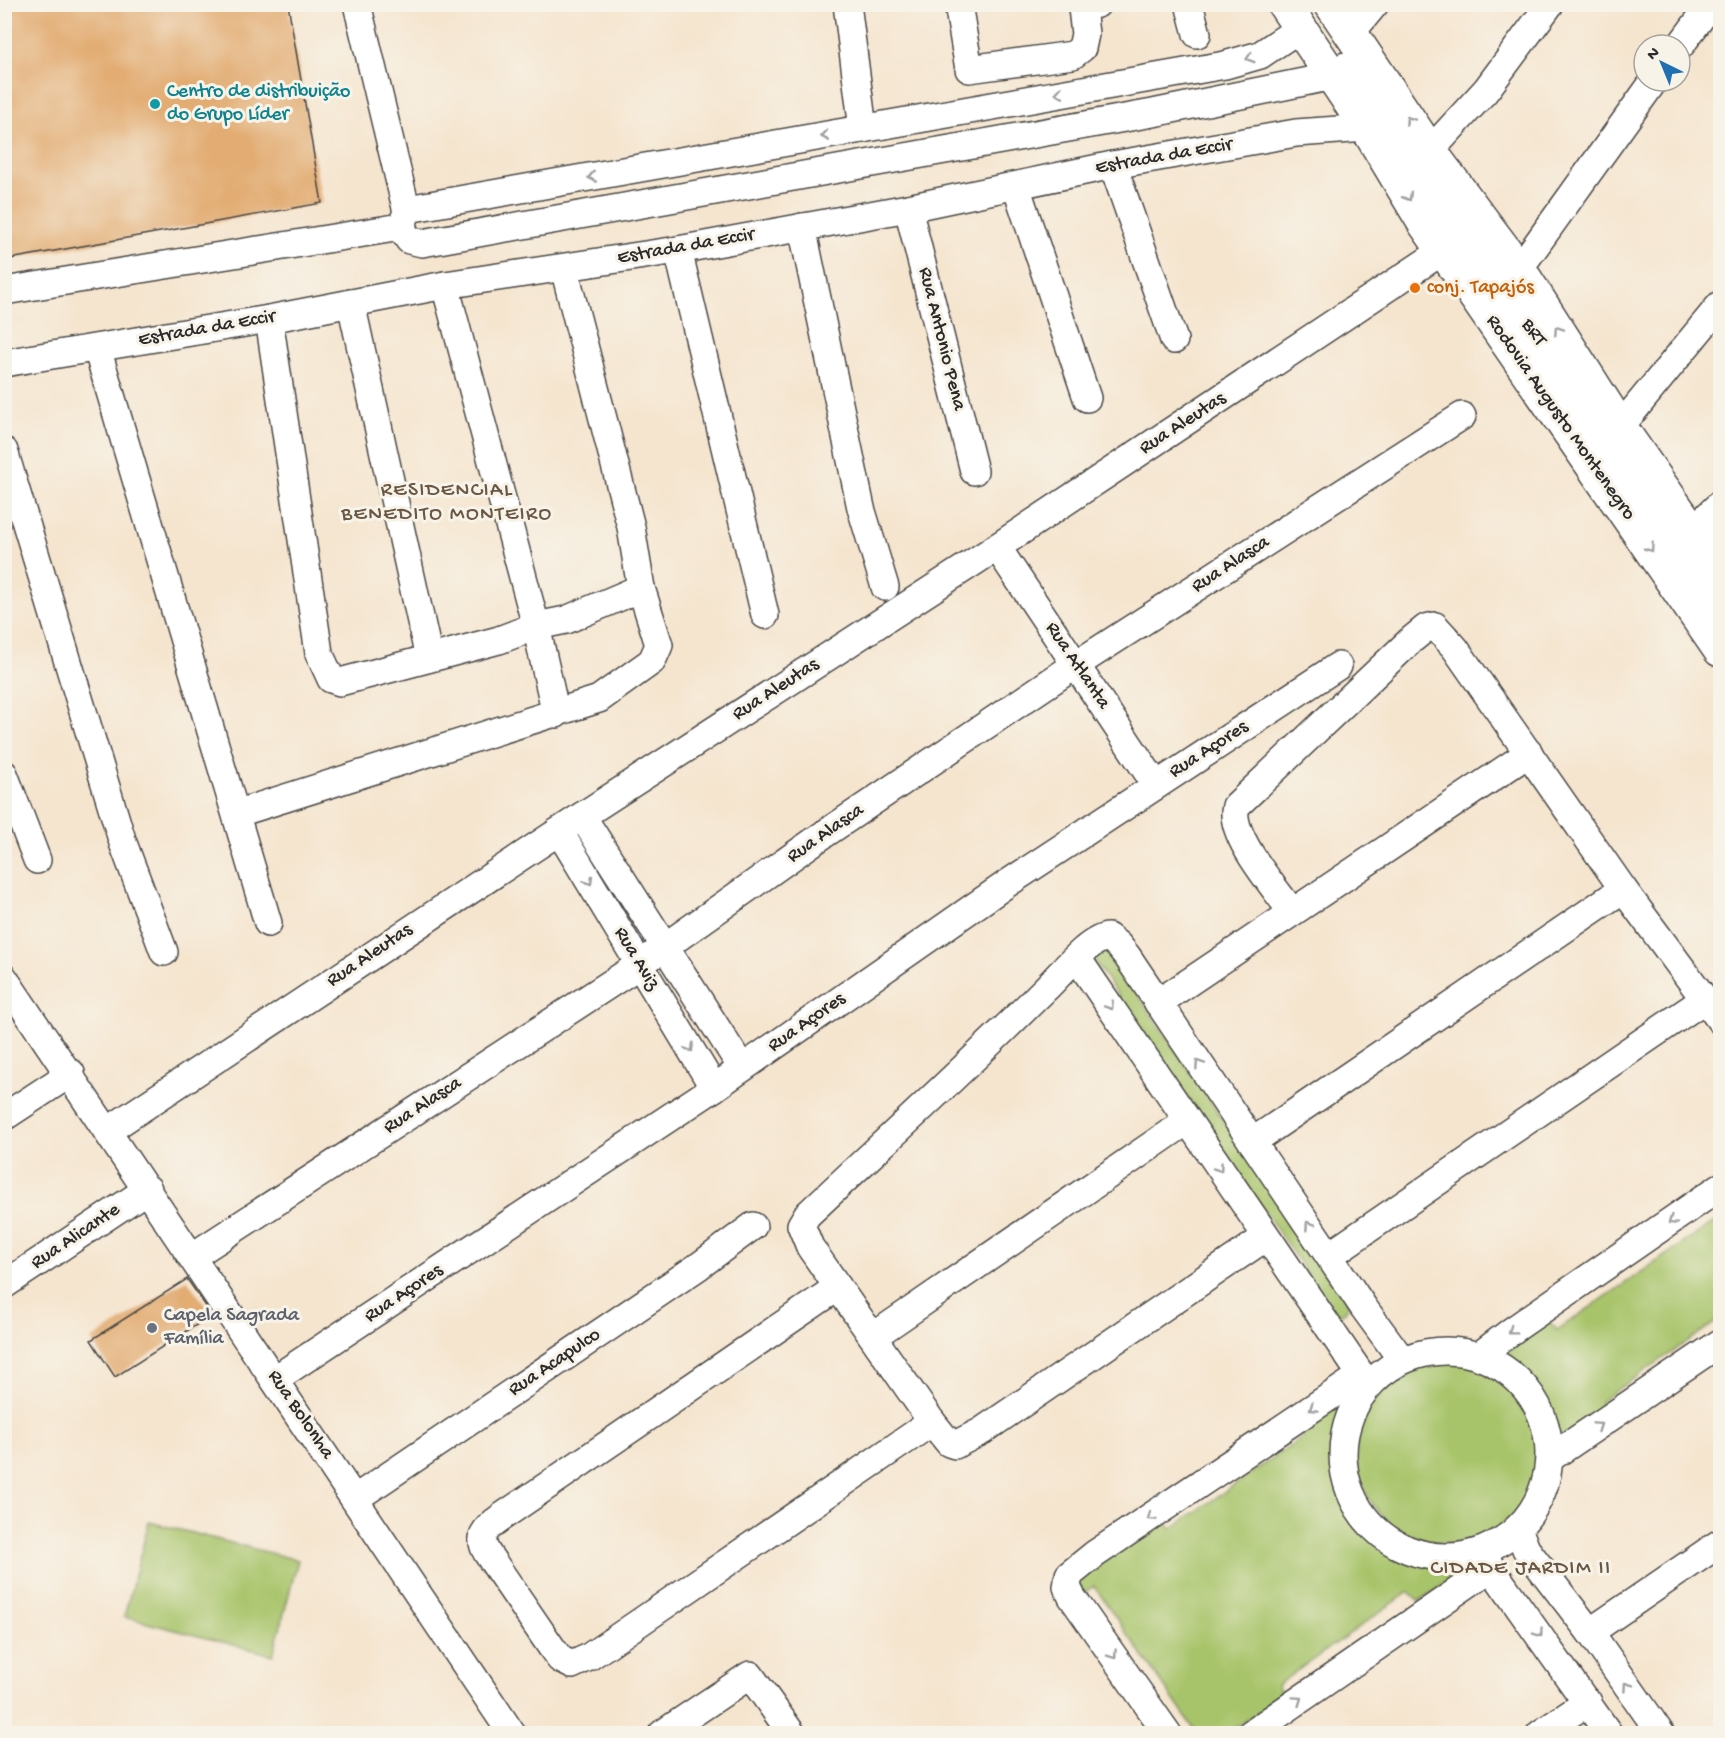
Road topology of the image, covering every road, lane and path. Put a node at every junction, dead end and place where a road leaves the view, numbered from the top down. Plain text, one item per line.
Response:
1 (357, 4) edge
2 (847, 4) edge
3 (958, 4) edge
4 (1097, 4) edge
5 (1189, 4) edge
6 (1331, 4) edge
7 (1375, 4) edge
8 (1550, 4) edge
9 (1711, 4) edge
10 (1296, 12) edge
11 (1351, 33) junction
12 (1690, 33) edge
13 (1197, 34) dead end
14 (1333, 76) junction
15 (1645, 93) edge
16 (876, 127) junction
17 (1367, 128) junction
18 (1430, 151) junction
19 (894, 158) junction
20 (1113, 165) junction
21 (639, 169) junction
22 (1016, 186) junction
23 (643, 202) junction
24 (908, 208) junction
25 (404, 219) junction
26 (802, 227) junction
27 (678, 250) junction
28 (1444, 250) junction
29 (564, 268) junction
30 (1519, 269) junction
31 (446, 285) junction
32 (4, 291) edge
33 (351, 303) junction
34 (1720, 304) edge
35 (269, 319) junction
36 (1174, 340) dead end
37 (97, 348) junction
38 (4, 363) edge
39 (1087, 398) dead end
40 (1462, 416) dead end
41 (1620, 427) junction
42 (5, 455) edge
43 (974, 471) dead end
44 (1720, 504) edge
45 (1693, 530) junction
46 (996, 547) junction
47 (1720, 570) edge
48 (885, 586) dead end
49 (642, 588) junction
50 (1720, 603) edge
51 (765, 615) dead end
52 (536, 626) junction
53 (1720, 650) edge
54 (429, 658) junction
55 (1077, 664) junction
56 (1338, 666) dead end
57 (556, 714) junction
58 (1529, 753) junction
59 (4, 774) edge
60 (1156, 785) junction
61 (237, 813) junction
62 (582, 816) junction
63 (559, 831) junction
64 (37, 860) dead end
65 (1623, 889) junction
66 (1292, 912) junction
67 (268, 923) dead end
68 (666, 946) junction
69 (164, 952) dead end
70 (1077, 958) junction
71 (639, 965) junction
72 (4, 978) edge
73 (1158, 1003) junction
74 (1713, 1010) edge
75 (742, 1068) junction
76 (71, 1073) junction
77 (714, 1088) junction
78 (4, 1117) edge
79 (1187, 1120) junction
80 (109, 1130) junction
81 (1252, 1142) junction
82 (1720, 1187) edge
83 (148, 1189) junction
84 (753, 1226) dead end
85 (1266, 1237) junction
86 (1330, 1255) junction
87 (193, 1256) junction
88 (4, 1285) edge
89 (838, 1287) junction
90 (1364, 1308) junction
91 (1332, 1328) junction
92 (874, 1336) junction
93 (1720, 1343) edge
94 (1480, 1355) junction
95 (1402, 1360) junction
96 (275, 1379) junction
97 (1365, 1380) junction
98 (932, 1422) junction
99 (1550, 1458) junction
100 (356, 1498) junction
101 (1518, 1528) junction
102 (1720, 1543) edge
103 (1487, 1559) junction
104 (1548, 1577) junction
105 (1514, 1598) junction
106 (1590, 1632) junction
107 (1588, 1702) junction
108 (512, 1734) edge
109 (662, 1734) edge
110 (792, 1734) edge
111 (1168, 1734) edge
112 (1250, 1734) edge
113 (1540, 1734) edge
114 (1609, 1734) edge
115 (1661, 1734) edge

1 - 25 street
2 - 16 street
3 - 4 street
5 - 13 street
6 - 11 main road
7 - 11 street
8 - 18 street
9 - 12 street
10 - 14 main road, Rodovia Augusto Montenegro
10 -> 16 street
10 - 50 street, BRT
18 -> 11 main road
14 - 17 main road, Rodovia Augusto Montenegro
14 - 19 street
15 - 30 street
16 - 19 street
16 -> 21 street
17 - 20 street, Estrada da Eccir
17 -> 28 main road, Rodovia Augusto Montenegro
18 - 30 main road
19 - 23 street
20 - 22 street, Estrada da Eccir
20 - 36 street
21 - 23 street
21 -> 25 street
22 - 24 street, Estrada da Eccir
22 - 39 street
23 - 25 street
24 - 26 street, Estrada da Eccir
24 - 43 street, Rua Antonio Pena
25 - 32 street
26 - 27 street, Estrada da Eccir
26 - 48 street
27 - 29 street, Estrada da Eccir
27 - 51 street
28 - 46 street, Rua Aleutas
28 -> 53 main road, Rodovia Augusto Montenegro
29 - 31 street, Estrada da Eccir
29 - 49 street
41 -> 30 main road
31 - 33 street, Estrada da Eccir
31 - 52 street
33 - 35 street, Estrada da Eccir
33 - 54 street
34 - 41 street
35 - 37 street, Estrada da Eccir
35 - 54 street
37 - 38 street, Estrada da Eccir
37 - 61 street
40 - 55 street, Rua Alasca
41 - 45 main road
42 - 69 street
44 - 45 street
45 - 47 main road
46 - 55 street, Rua Atlanta
46 - 62 street, Rua Aleutas
49 - 52 street
49 - 57 street
52 - 54 street
52 - 57 street
55 - 60 street, Rua Atlanta
55 - 68 street, Rua Alasca
56 - 60 street, Rua Açores
57 - 61 street
58 - 65 street
58 - 66 street
58 - 66 street
59 - 64 street
60 - 75 street, Rua Açores
61 - 67 street
62 - 63 street, Rua Aleutas
62 - 68 street, Rua Aviz
63 -> 71 street, Rua Aviz
63 - 80 street, Rua Aleutas
65 - 74 street
65 - 81 street
66 - 73 street
68 - 71 street, Rua Alasca
68 - 75 street, Rua Aviz
70 - 73 street
70 -> 79 street
70 - 89 street
71 -> 77 street, Rua Aviz
71 - 87 street, Rua Alasca
72 - 76 street, Rua Bolonha
81 -> 73 street
74 - 86 street
75 - 77 street, Rua Açores
76 - 78 street
76 - 80 street, Rua Bolonha
77 - 96 street, Rua Açores
79 -> 85 street
79 - 92 street
80 - 83 street, Rua Bolonha
86 -> 81 street
82 -> 94 street
83 - 87 street, Rua Bolonha
83 - 88 street, Rua Alicante
84 - 100 street, Rua Acapulco
85 - 91 street
85 - 98 street
86 - 90 street
87 - 96 street, Rua Bolonha
89 - 92 street
89 - 98 street
90 - 91 street
90 - 95 street
91 - 97 street
92 - 98 street
99 -> 93 street
94 - 95 street
94 - 99 street
95 - 97 street
96 - 100 street, Rua Bolonha
97 - 103 street
97 -> 111 street
99 - 101 street
100 - 108 street, Rua Bolonha
101 - 103 street
101 - 104 street
102 - 106 street
103 - 105 street
112 -> 103 street
104 - 105 street
104 - 106 street
105 -> 107 street
115 -> 106 street
107 - 113 street
107 - 114 street
109 - 110 street

